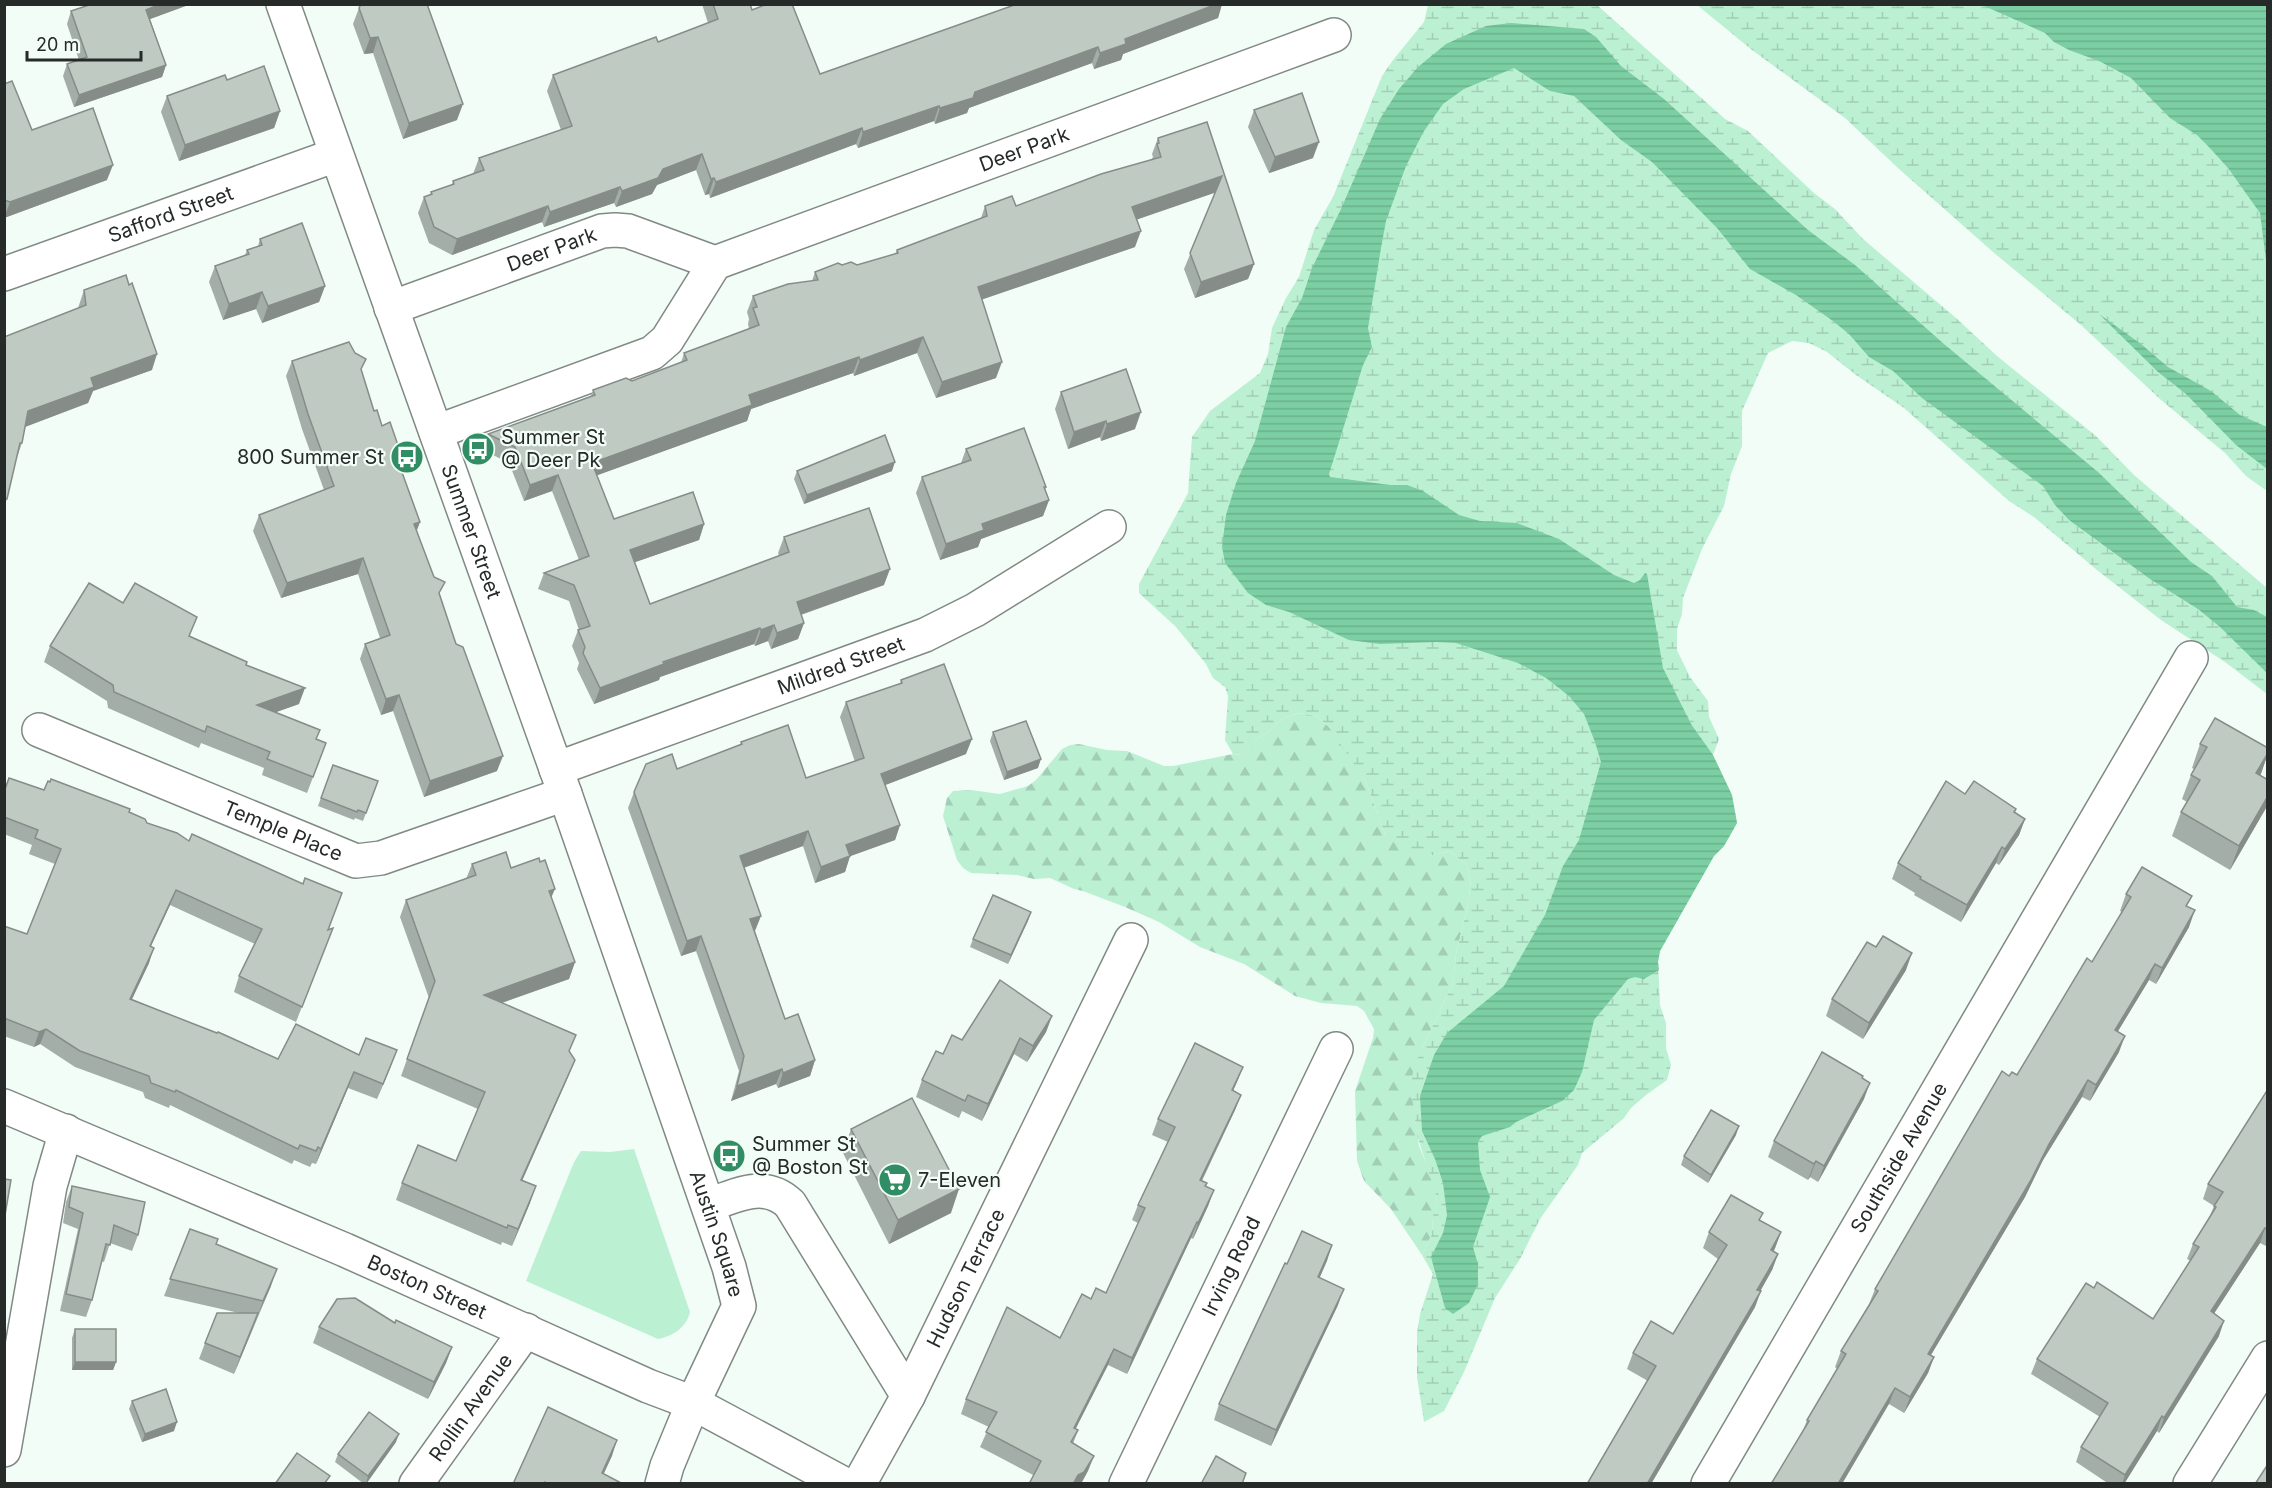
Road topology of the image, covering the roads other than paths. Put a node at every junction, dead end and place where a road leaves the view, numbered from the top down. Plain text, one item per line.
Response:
1 (283, 4) edge
2 (1334, 35) dead end
3 (336, 155) junction
4 (715, 263) junction
5 (4, 274) edge
6 (391, 308) junction
7 (436, 432) junction
8 (1109, 527) dead end
9 (2191, 658) dead end
10 (39, 730) dead end
11 (560, 782) junction
12 (1131, 940) dead end
13 (1336, 1049) dead end
14 (657, 1058) joint
15 (4, 1106) edge
16 (66, 1131) junction
17 (709, 1205) junction
18 (526, 1330) junction
19 (2268, 1358) edge
20 (908, 1396) junction
21 (693, 1404) junction
22 (4, 1449) edge
23 (416, 1484) edge
24 (662, 1484) edge
25 (844, 1484) edge
26 (859, 1484) edge
27 (1126, 1484) edge
28 (1708, 1484) edge
29 (2190, 1484) edge

1 - 3 street, Summer Street
2 - 4 street, Deer Park
3 - 5 street, Safford Street
3 - 6 street, Summer Street
4 - 6 street, Deer Park
4 - 7 street
6 - 7 street, Summer Street
7 - 11 street, Summer Street
8 - 11 street, Mildred Street
9 - 28 street, Southside Avenue
10 - 11 street, Temple Place
11 - 14 street, Summer Street
12 - 20 street, Hudson Terrace
13 - 27 street, Irving Road
14 - 17 street, Austin Square
15 - 16 street, Boston Street
16 - 18 street, Boston Street
16 - 22 street
17 - 20 street
17 - 21 street, Austin Square
18 - 21 street, Boston Street
18 - 23 street, Rollin Avenue
19 - 29 street
20 - 26 street, Hudson Terrace
21 - 24 street, Austin Square
21 - 25 street, Boston Street

